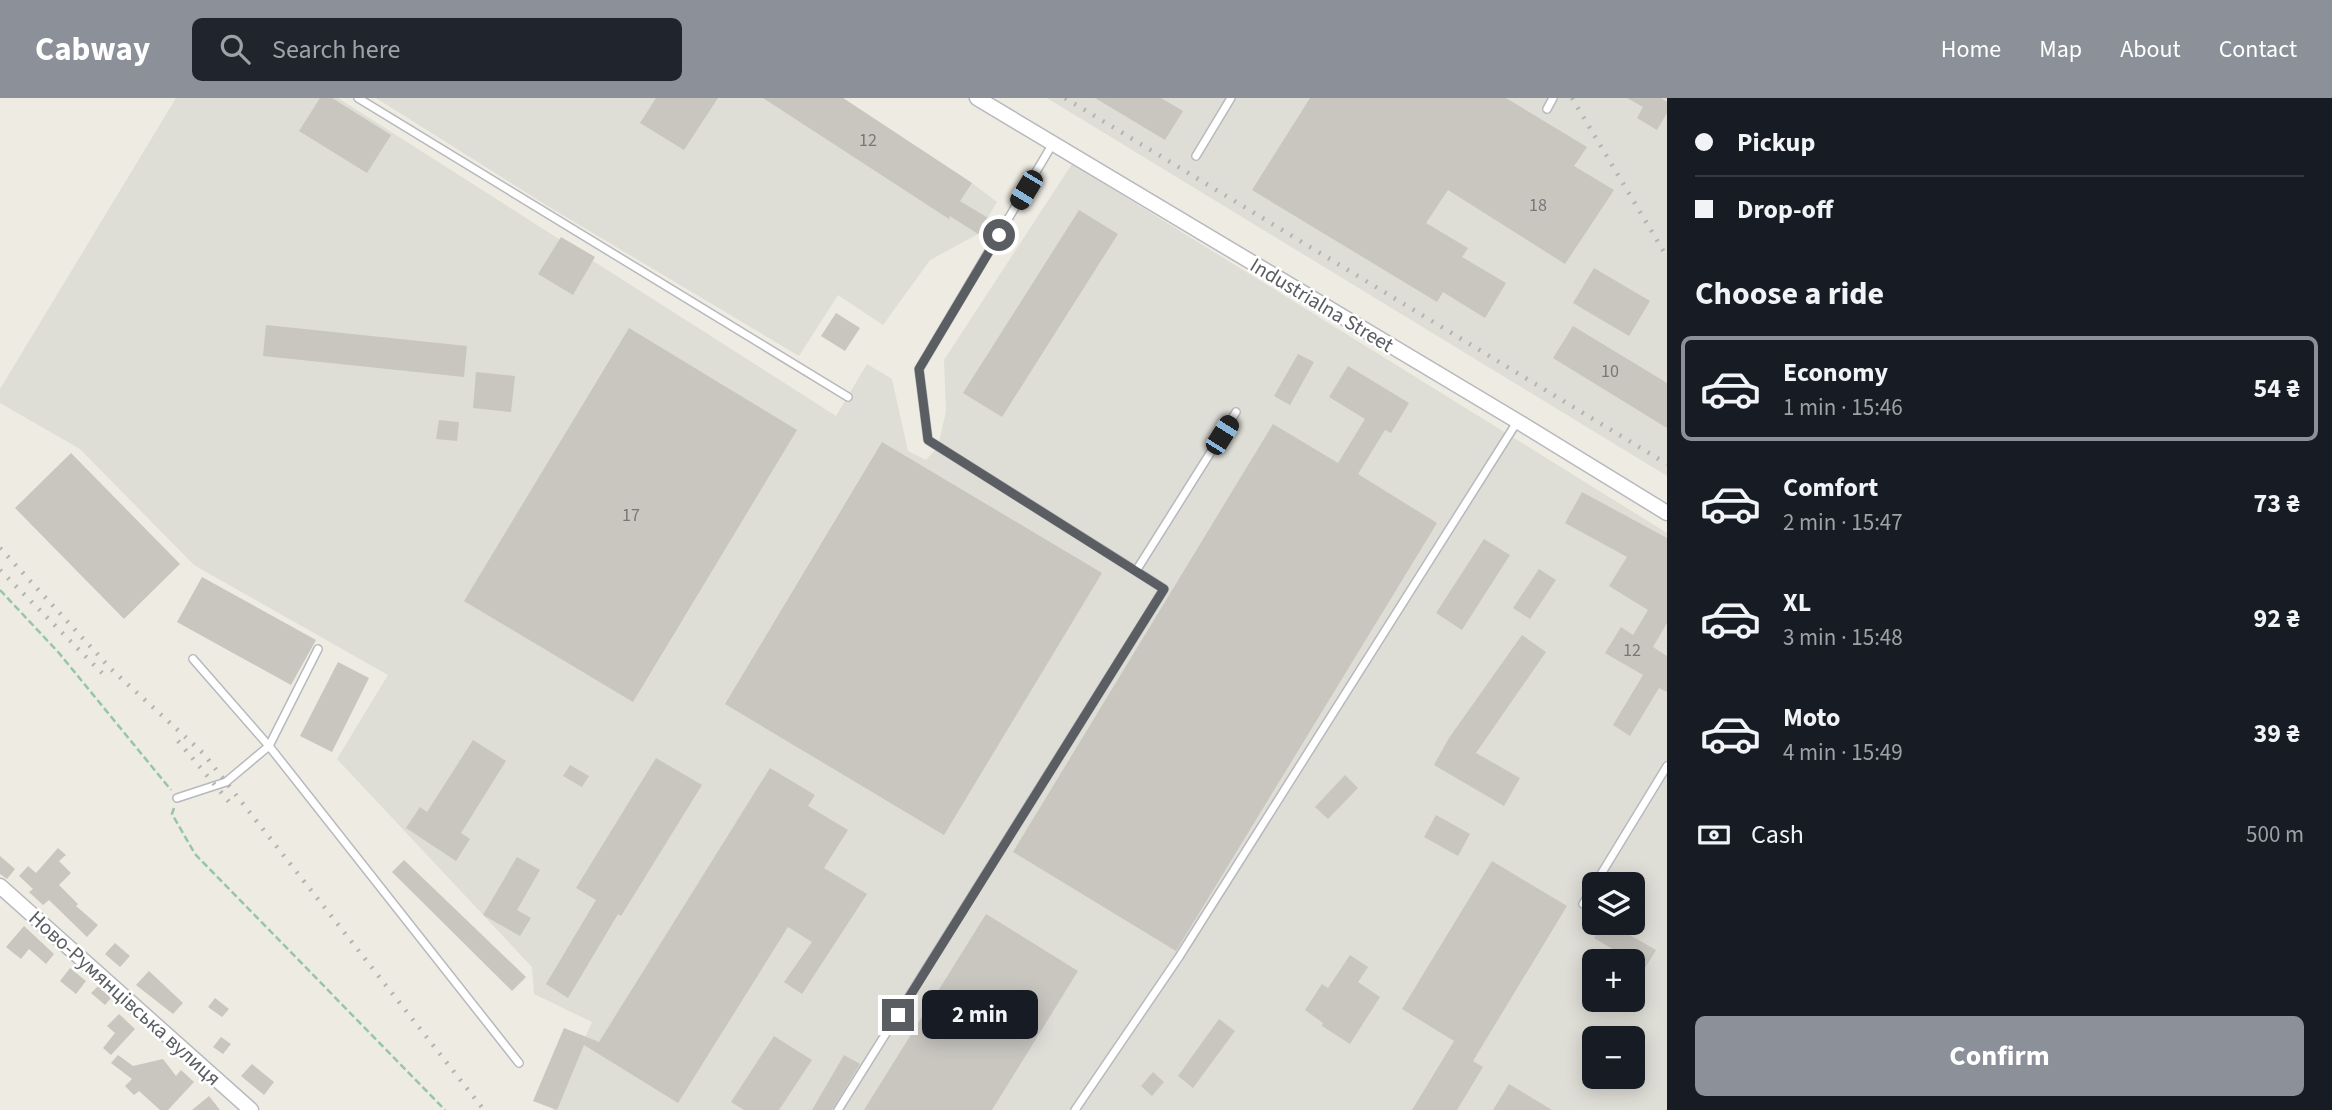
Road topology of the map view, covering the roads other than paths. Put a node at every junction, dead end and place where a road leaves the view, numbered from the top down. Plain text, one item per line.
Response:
1 (358, 98) edge
2 (977, 98) edge
3 (1231, 98) edge
4 (1553, 98) edge
5 (1547, 108) dead end
6 (1052, 145) junction
7 (1196, 156) dead end
8 (848, 397) dead end
9 (1236, 412) dead end
10 (1517, 421) junction
11 (1667, 513) edge
12 (1136, 570) junction
13 (318, 649) dead end
14 (193, 659) dead end
15 (269, 746) junction
16 (1667, 766) edge
17 (177, 797) road end
18 (1602, 872) edge
19 (0, 886) edge
20 (519, 1063) dead end
21 (251, 1110) edge
22 (838, 1110) edge
23 (1076, 1110) edge

1 - 8 lane
2 - 6 street, Industrialna Street
3 - 7 lane
4 - 5 lane
6 - 10 street, Industrialna Street
6 - 12 lane
9 - 12 lane
10 - 11 street, Industrialna Street
10 - 23 lane
12 - 22 lane
13 - 15 lane
14 - 15 lane
15 - 17 lane
15 - 20 lane
16 - 18 lane
19 - 21 street, Ново-Румянцівська вулиця

